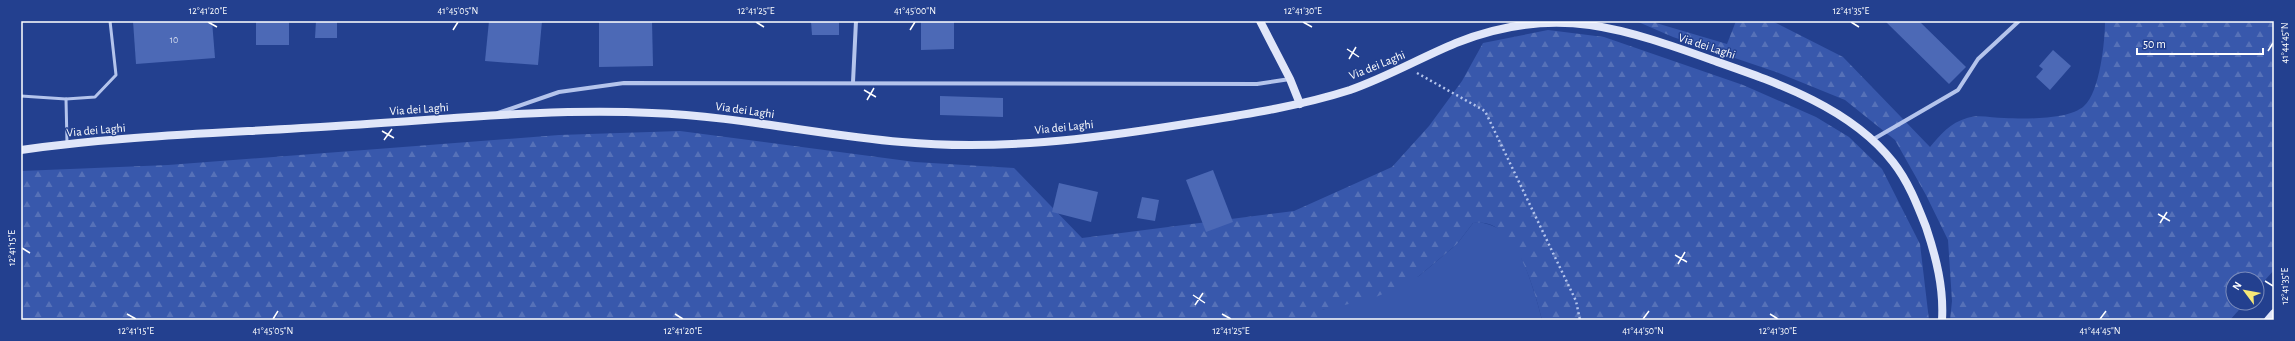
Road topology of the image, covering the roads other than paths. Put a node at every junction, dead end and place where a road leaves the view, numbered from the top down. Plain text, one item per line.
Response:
1 (110, 21) edge
2 (856, 21) edge
3 (1260, 21) edge
4 (2019, 21) edge
5 (1290, 79) junction
6 (853, 82) junction
7 (21, 96) edge
8 (66, 99) junction
9 (1300, 104) junction
10 (489, 116) junction
11 (1872, 140) junction
12 (67, 144) junction
13 (21, 150) edge
14 (2274, 314) edge
15 (1942, 320) edge
16 (2268, 320) edge

1 - 8 lane
2 - 6 street
3 - 5 main road
4 - 11 street
5 - 6 street
5 - 9 main road
6 - 10 street
7 - 8 lane
8 - 12 lane
9 - 10 main road, Via dei Laghi
9 - 11 main road, Via dei Laghi
10 - 12 main road, Via dei Laghi
11 - 15 main road, Via dei Laghi
12 - 13 main road, Via dei Laghi
14 - 16 main road

